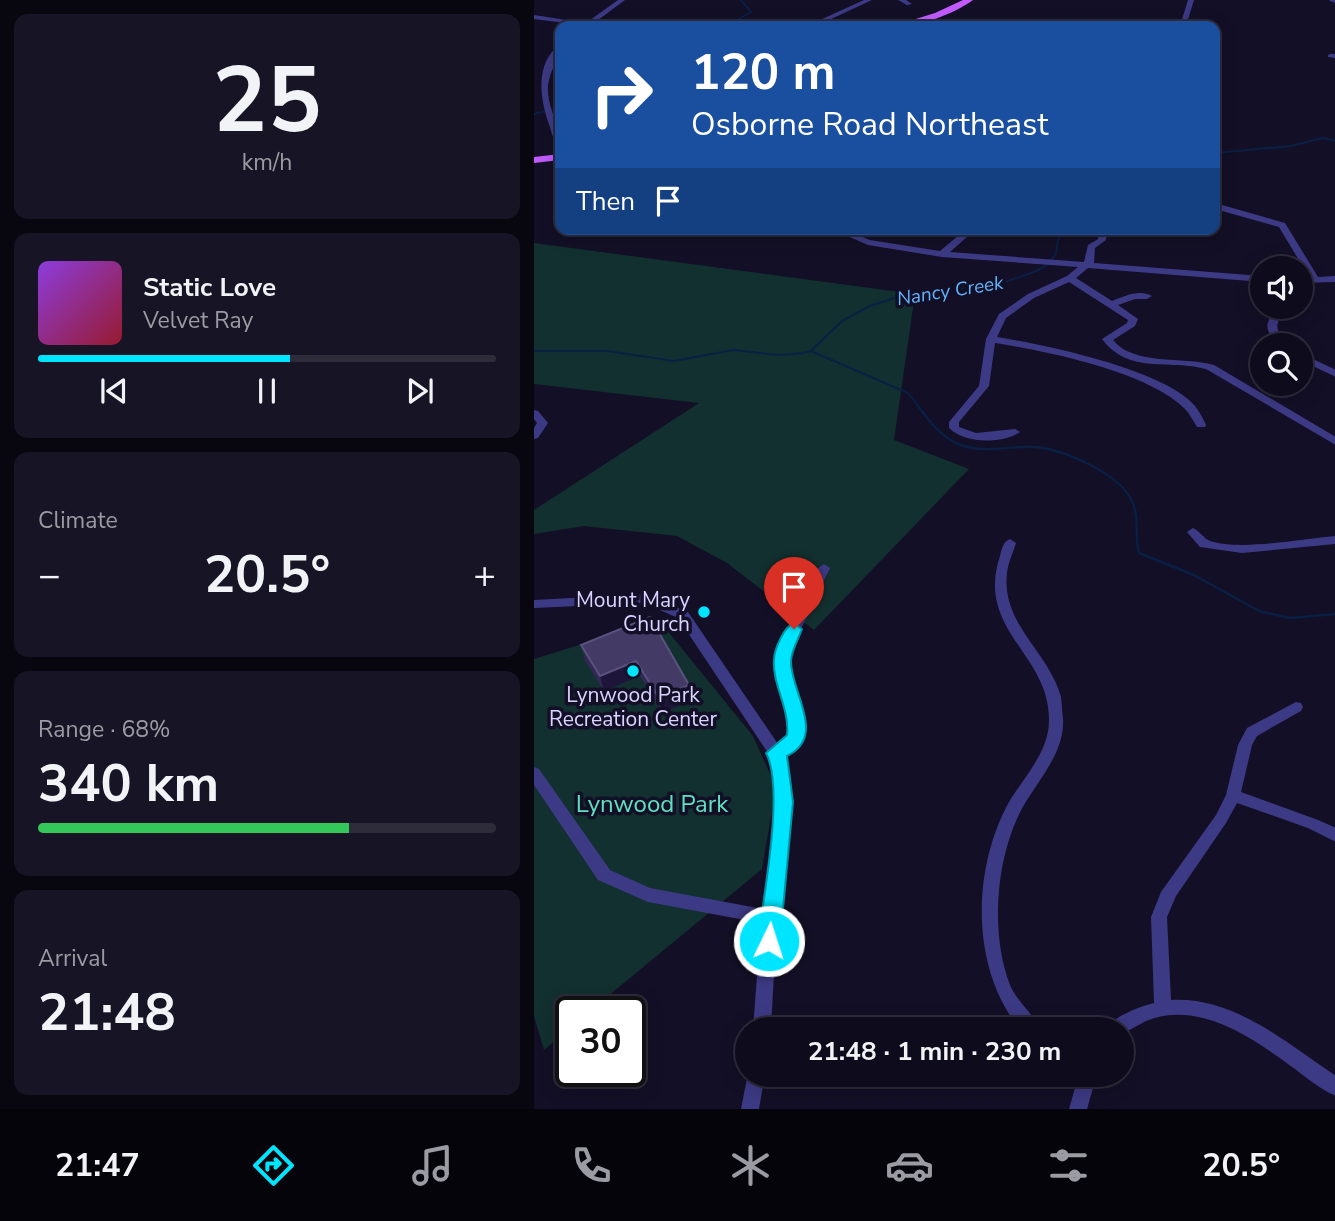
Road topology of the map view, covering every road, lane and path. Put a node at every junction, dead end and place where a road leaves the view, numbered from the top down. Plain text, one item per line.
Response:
1 (622, 0) edge
2 (869, 0) edge
3 (901, 0) edge
4 (969, 0) edge
5 (1191, 0) edge
6 (909, 4) dead end
7 (534, 17) edge
8 (558, 21) edge
9 (594, 21) edge
10 (827, 21) edge
11 (916, 21) edge
12 (1185, 21) edge
13 (555, 51) edge
14 (555, 126) edge
15 (555, 158) edge
16 (534, 160) edge
17 (1220, 207) edge
18 (853, 235) edge
19 (964, 235) edge
20 (1104, 235) edge
21 (942, 254) junction
22 (1086, 265) junction
23 (1070, 278) junction
24 (1250, 278) edge
25 (1335, 279) edge
26 (1315, 280) joint
27 (1147, 296) dead end
28 (1113, 304) junction
29 (991, 339) junction
30 (1313, 363) edge
31 (1335, 374) edge
32 (534, 413) edge
33 (1201, 425) dead end
34 (1015, 432) dead end
35 (534, 436) edge
36 (1335, 442) edge
37 (1193, 532) dead end
38 (1335, 540) edge
39 (1010, 543) dead end
40 (824, 568) dead end
41 (534, 604) edge
42 (1296, 707) dead end
43 (776, 753) junction
44 (534, 773) edge
45 (1233, 795) junction
46 (1335, 836) edge
47 (770, 917) junction
48 (1163, 1006) junction
49 (763, 1017) edge
50 (1021, 1017) edge
51 (1134, 1018) edge
52 (754, 1087) edge
53 (1083, 1087) edge
54 (1335, 1087) edge
55 (750, 1109) edge
56 (1078, 1109) edge

1 - 9 street
2 - 10 street
3 - 6 street
4 - 11 main road
5 - 12 street
7 - 8 street
13 - 14 street
15 - 16 main road
17 - 26 street
18 - 21 street
19 - 21 street
20 - 22 street
21 - 22 street
22 - 23 street
22 - 24 street
23 - 28 street
23 - 29 street
25 - 26 street
27 - 28 street
28 - 36 street
29 - 33 street
29 - 34 street
30 - 31 street
32 - 35 street
37 - 38 street
39 - 50 street
40 - 43 street
41 - 43 street
42 - 45 street
43 - 47 street
44 - 47 street
45 - 46 street
45 - 48 street
47 - 49 street
48 - 51 street
48 - 54 street
52 - 55 street
53 - 56 street

